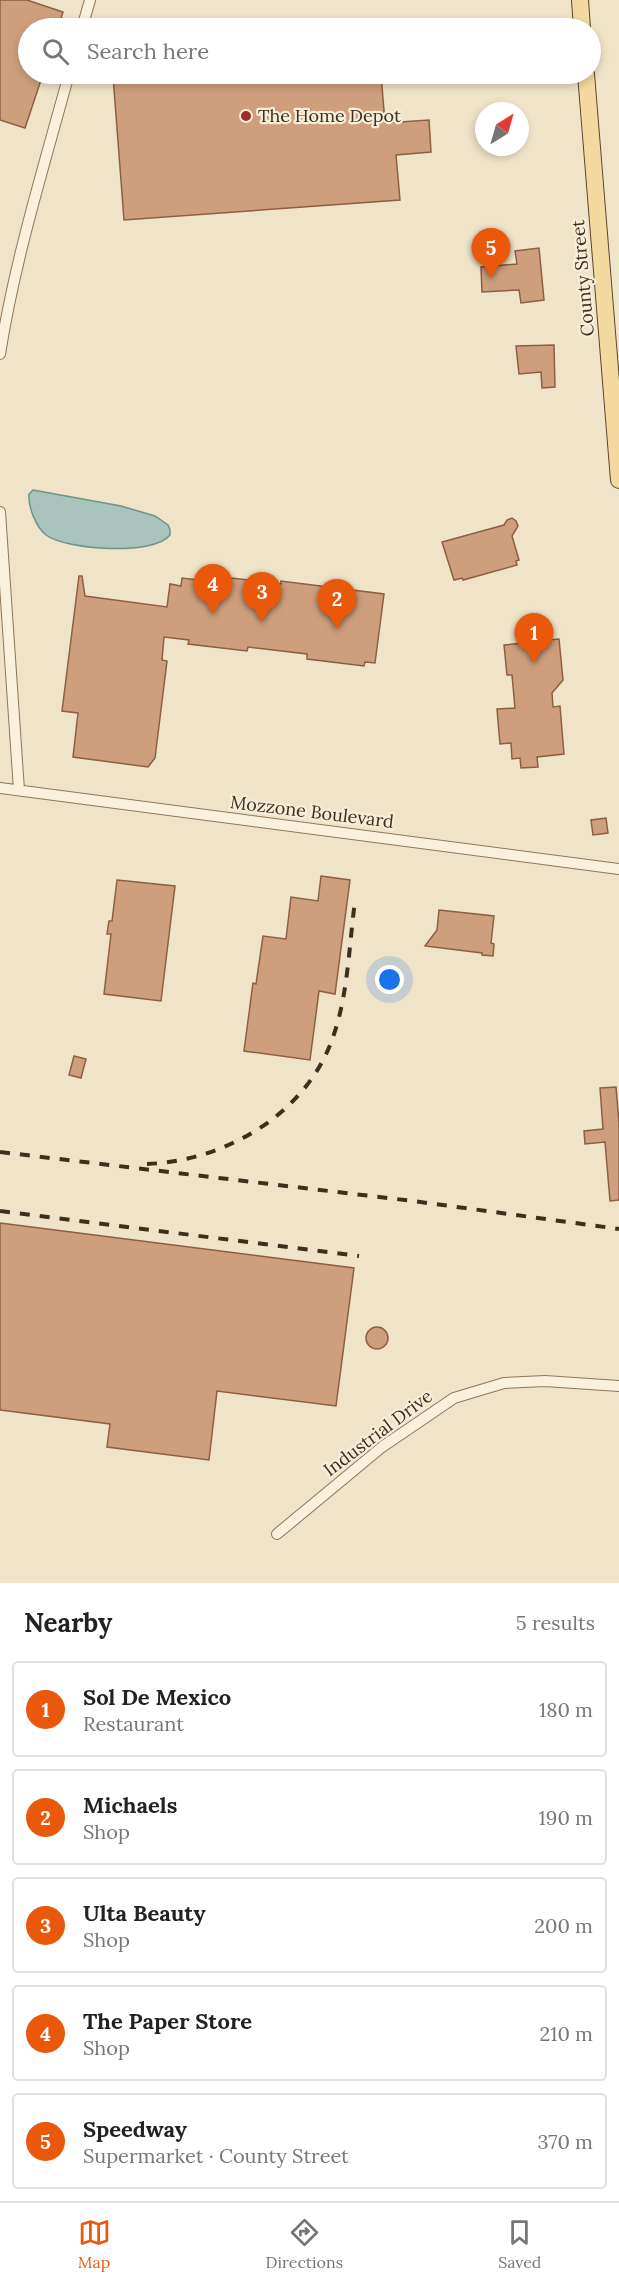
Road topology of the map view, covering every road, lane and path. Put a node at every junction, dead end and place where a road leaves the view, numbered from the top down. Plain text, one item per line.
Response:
1 (90, 0) edge
2 (580, 0) edge
3 (85, 18) edge
4 (581, 18) edge
5 (66, 84) edge
6 (587, 84) edge
7 (0, 354) edge
8 (619, 480) edge
9 (0, 512) edge
10 (0, 788) edge
11 (20, 790) junction
12 (619, 869) edge
13 (619, 1386) edge
14 (277, 1534) dead end

1 - 3 street
2 - 4 main road
5 - 7 street
6 - 8 main road, County Street
9 - 11 street
10 - 11 street, Mozzone Boulevard
11 - 12 street, Mozzone Boulevard
13 - 14 street, Industrial Drive

